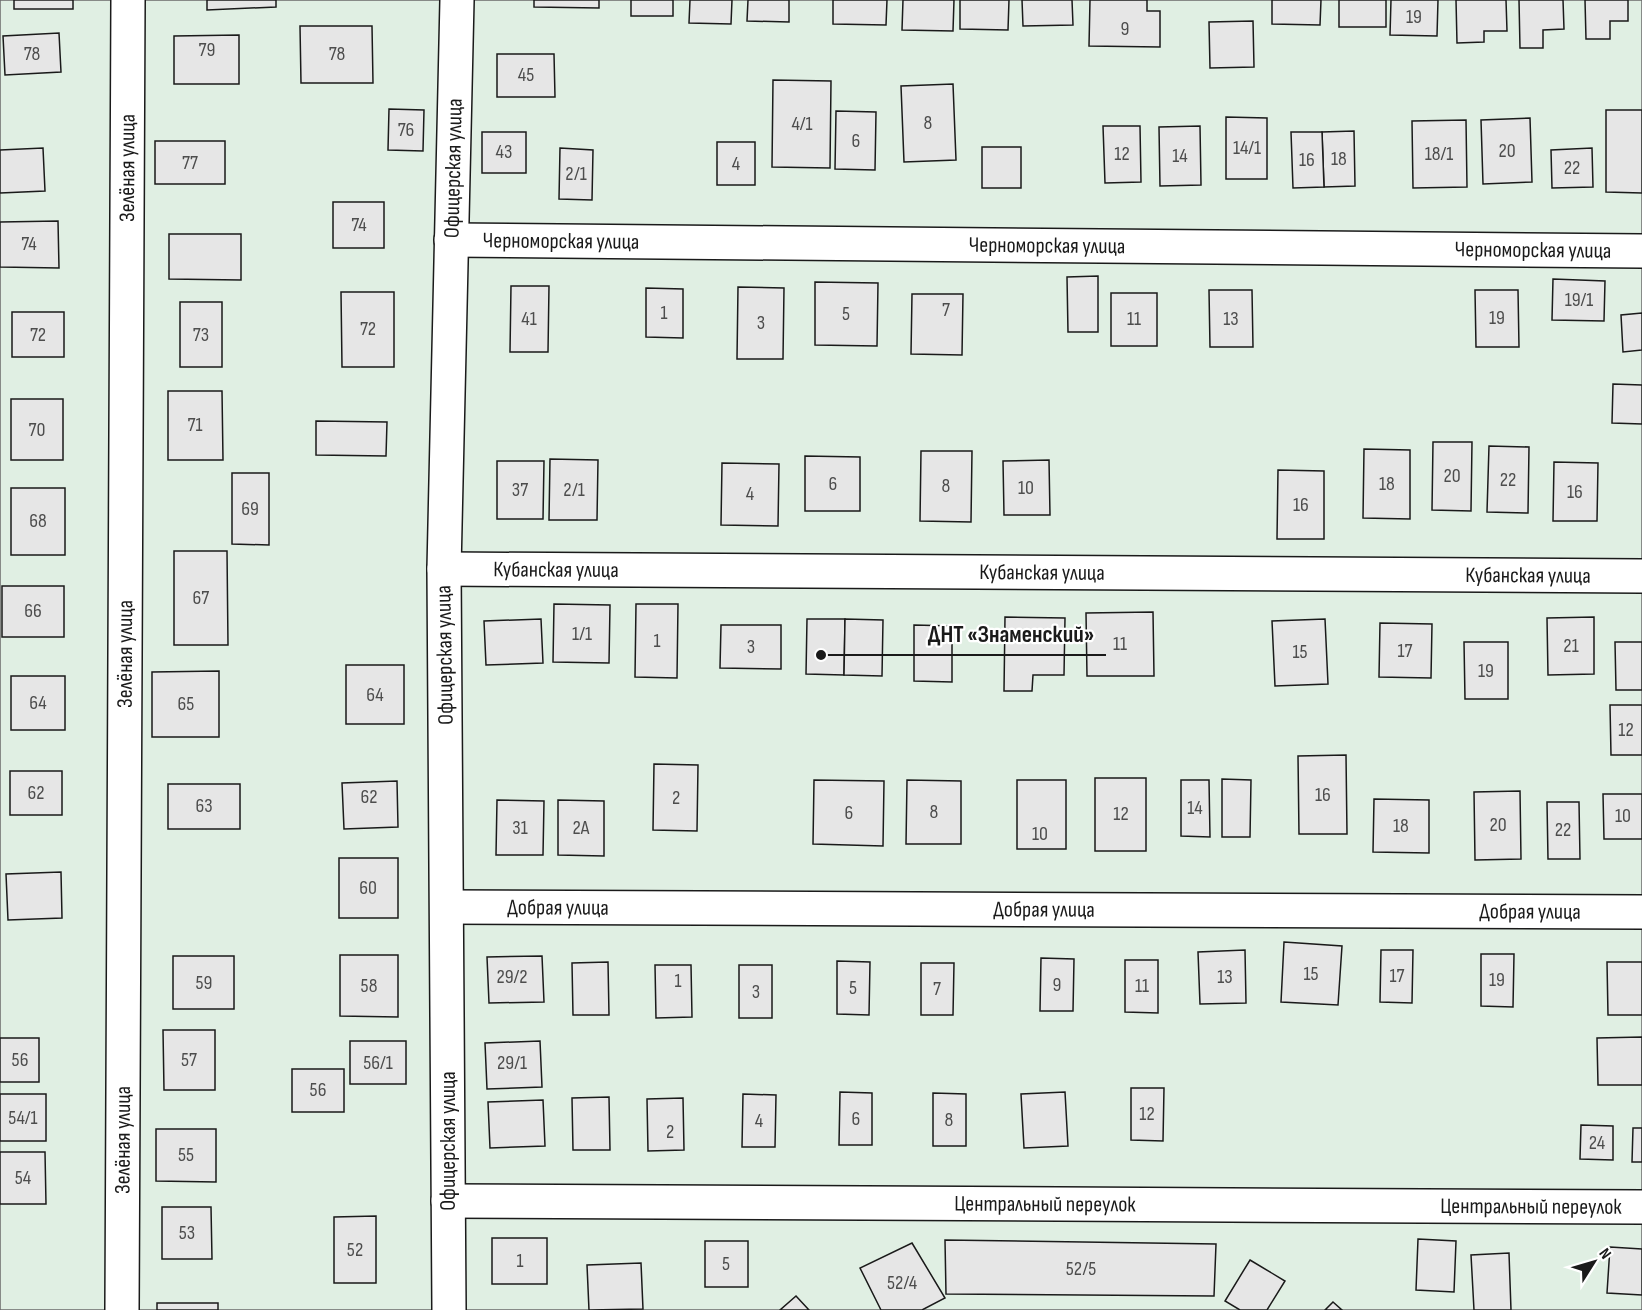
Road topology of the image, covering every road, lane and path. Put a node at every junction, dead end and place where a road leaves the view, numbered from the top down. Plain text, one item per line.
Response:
1 (128, 0) edge
2 (457, 0) edge
3 (451, 240) junction
4 (1642, 251) edge
5 (444, 569) junction
6 (1642, 576) edge
7 (447, 907) junction
8 (1642, 912) edge
9 (448, 1201) junction
10 (1642, 1207) edge
11 (122, 1310) edge
12 (449, 1310) edge

1 - 11 street, Зелёная улица
2 - 3 street, Офицерская улица
3 - 4 street, Черноморская улица
3 - 5 street, Офицерская улица
5 - 6 street, Кубанская улица
5 - 7 street, Офицерская улица
7 - 8 street, Добрая улица
7 - 9 street, Офицерская улица
9 - 10 street, Центральный переулок
9 - 12 street, Офицерская улица

